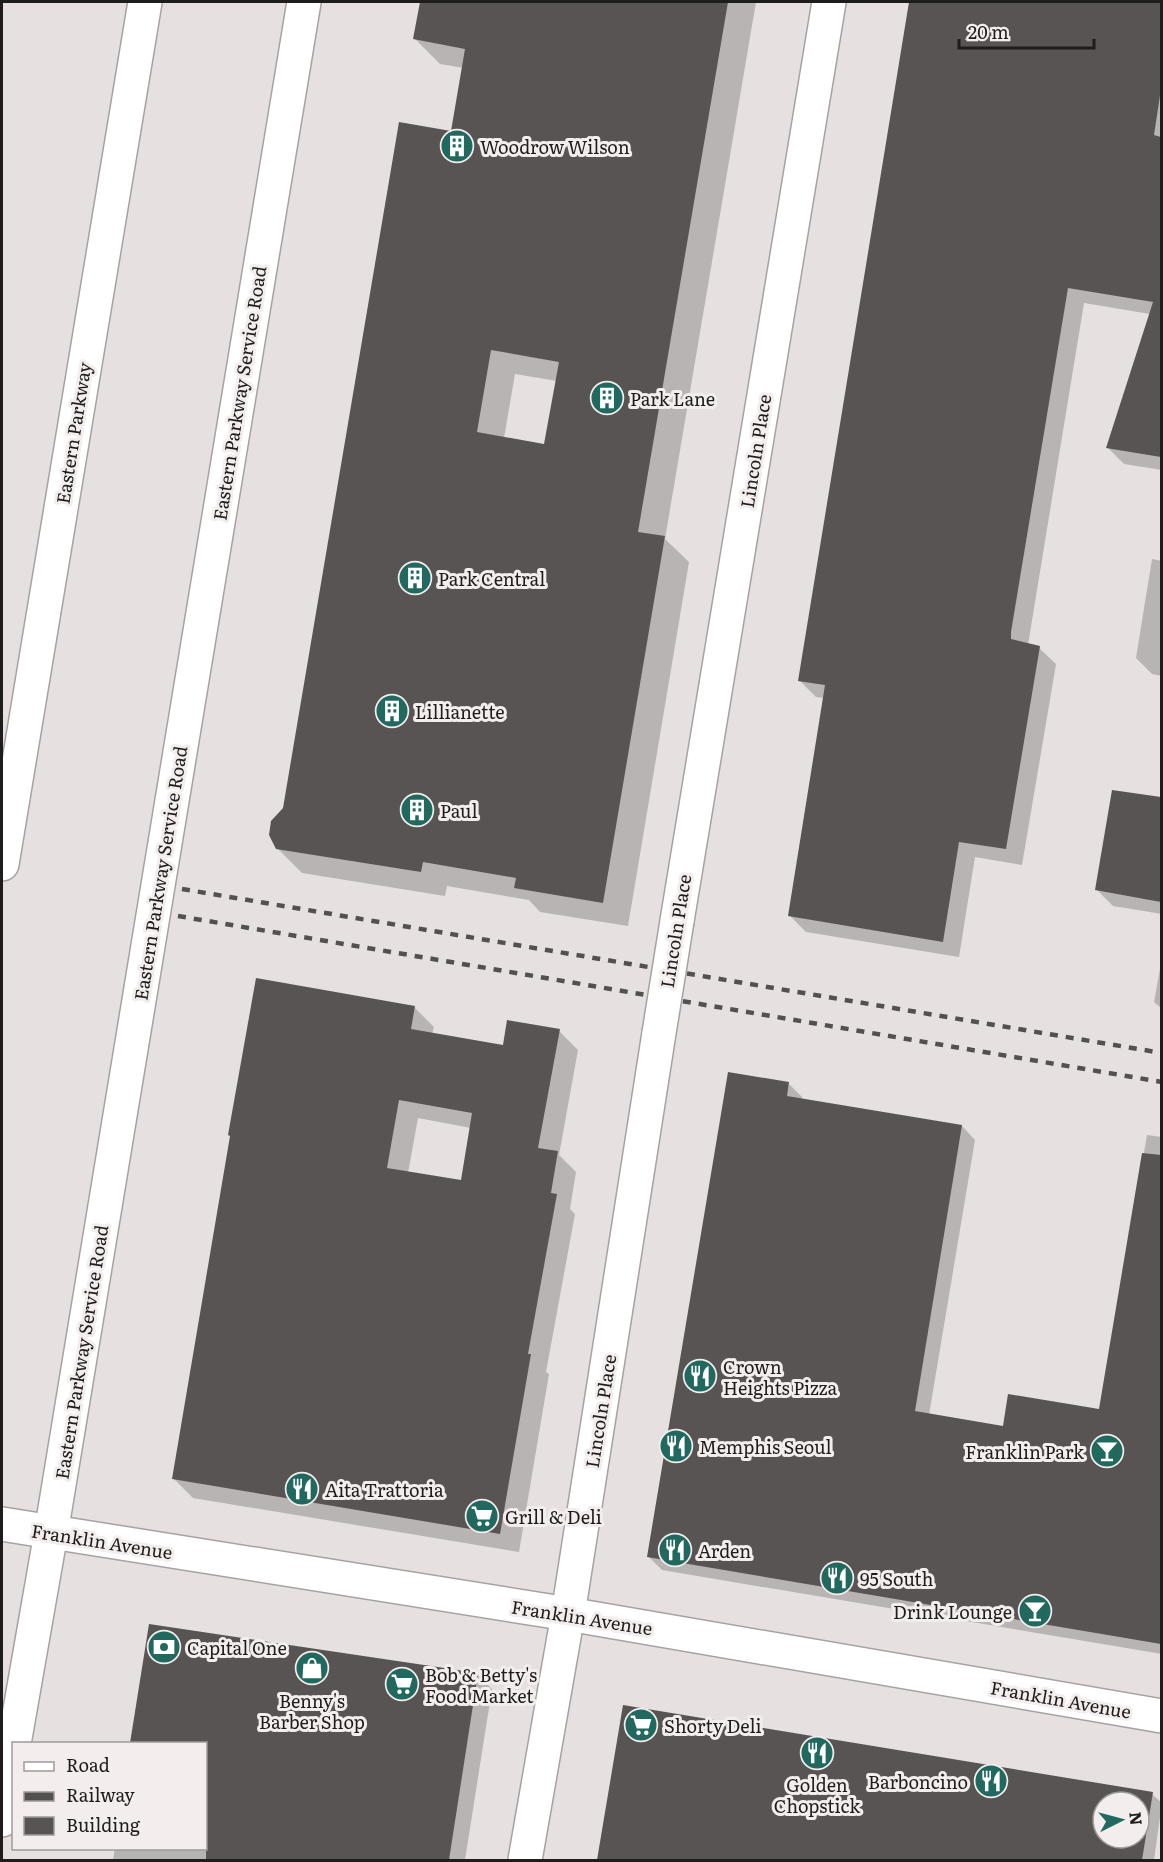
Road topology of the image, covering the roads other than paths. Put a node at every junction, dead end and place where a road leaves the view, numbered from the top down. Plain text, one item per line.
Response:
1 (145, 2) edge
2 (304, 2) edge
3 (829, 2) edge
4 (2, 864) edge
5 (2, 1524) edge
6 (51, 1533) junction
7 (568, 1614) junction
8 (1161, 1716) edge
9 (14, 1742) edge
10 (12, 1761) edge
11 (2, 1820) edge
12 (525, 1860) edge

1 - 4 street, Eastern Parkway
2 - 6 street, Eastern Parkway Service Road
3 - 7 street, Lincoln Place, bridge
5 - 6 street, Franklin Avenue
6 - 7 street, Franklin Avenue
6 - 9 street, Eastern Parkway Service Road
7 - 8 street, Franklin Avenue
7 - 12 street, Lincoln Place
10 - 11 street

